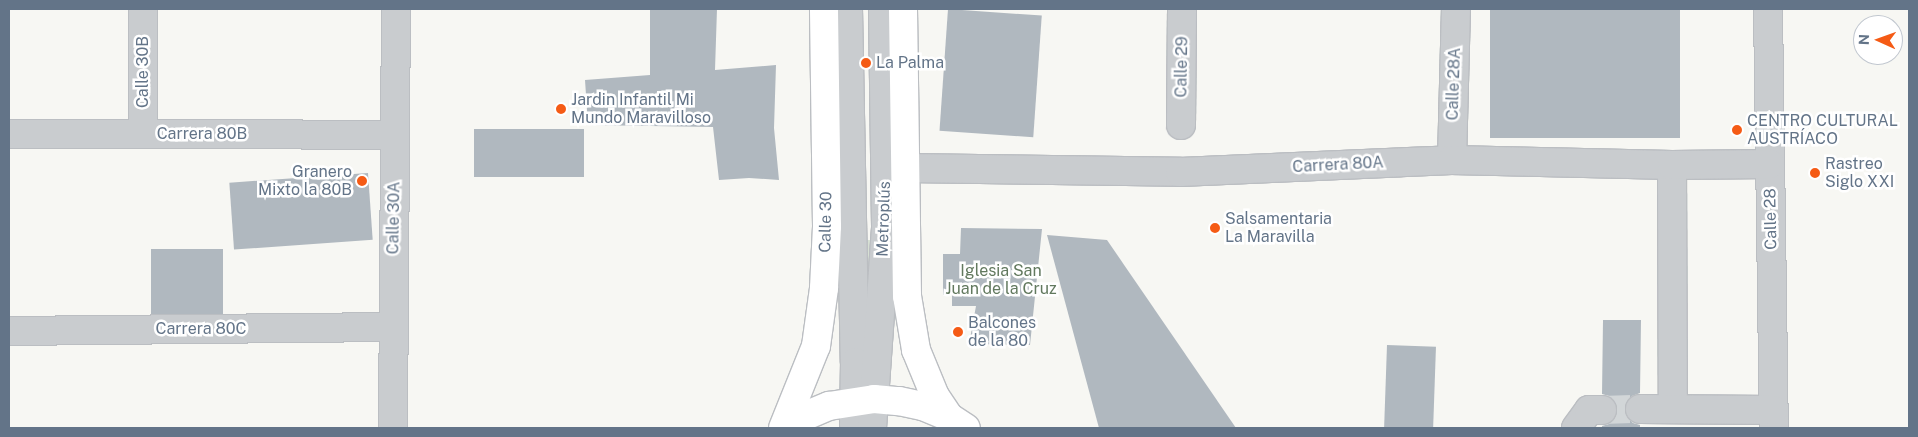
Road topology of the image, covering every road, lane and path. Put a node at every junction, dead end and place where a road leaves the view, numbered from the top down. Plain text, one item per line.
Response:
1 (143, 9) edge
2 (396, 9) edge
3 (824, 9) edge
4 (848, 9) edge
5 (883, 9) edge
6 (903, 9) edge
7 (1182, 9) edge
8 (1456, 9) edge
9 (1768, 9) edge
10 (1181, 125) dead end
11 (9, 134) edge
12 (143, 134) junction
13 (395, 135) junction
14 (1452, 160) junction
15 (1770, 164) junction
16 (1672, 165) junction
17 (906, 168) junction
18 (393, 327) junction
19 (9, 331) edge
20 (864, 400) junction
21 (1640, 409) tunnel mouth
22 (1673, 409) junction
23 (1602, 410) tunnel mouth
24 (1773, 419) edge
25 (957, 423) edge
26 (393, 428) edge
27 (784, 428) edge
28 (854, 428) edge
29 (872, 428) edge
30 (1576, 428) edge

1 - 12 street, Calle 30B
2 - 13 street, Calle 30A
3 - 27 main road, Calle 30
4 - 20 street, Metroplús
5 - 20 street, Metroplús
6 - 17 main road
7 - 10 street, Calle 29
8 - 14 street, Calle 28A
9 - 15 street, Calle 28
11 - 12 street, Carrera 80B
12 - 13 street, Carrera 80B
13 - 18 street, Calle 30A
14 - 16 street, Carrera 80A
14 - 17 street, Carrera 80A
15 - 16 street, Carrera 80A
15 - 24 street, Calle 28
16 - 22 street
17 - 25 main road
18 - 19 street, Carrera 80C
18 - 26 street, Calle 30A
20 - 25 main road
20 - 27 main road
20 - 28 street, Metroplús
20 - 29 street, Metroplús
21 - 22 street
22 - 24 street
23 - 30 street

